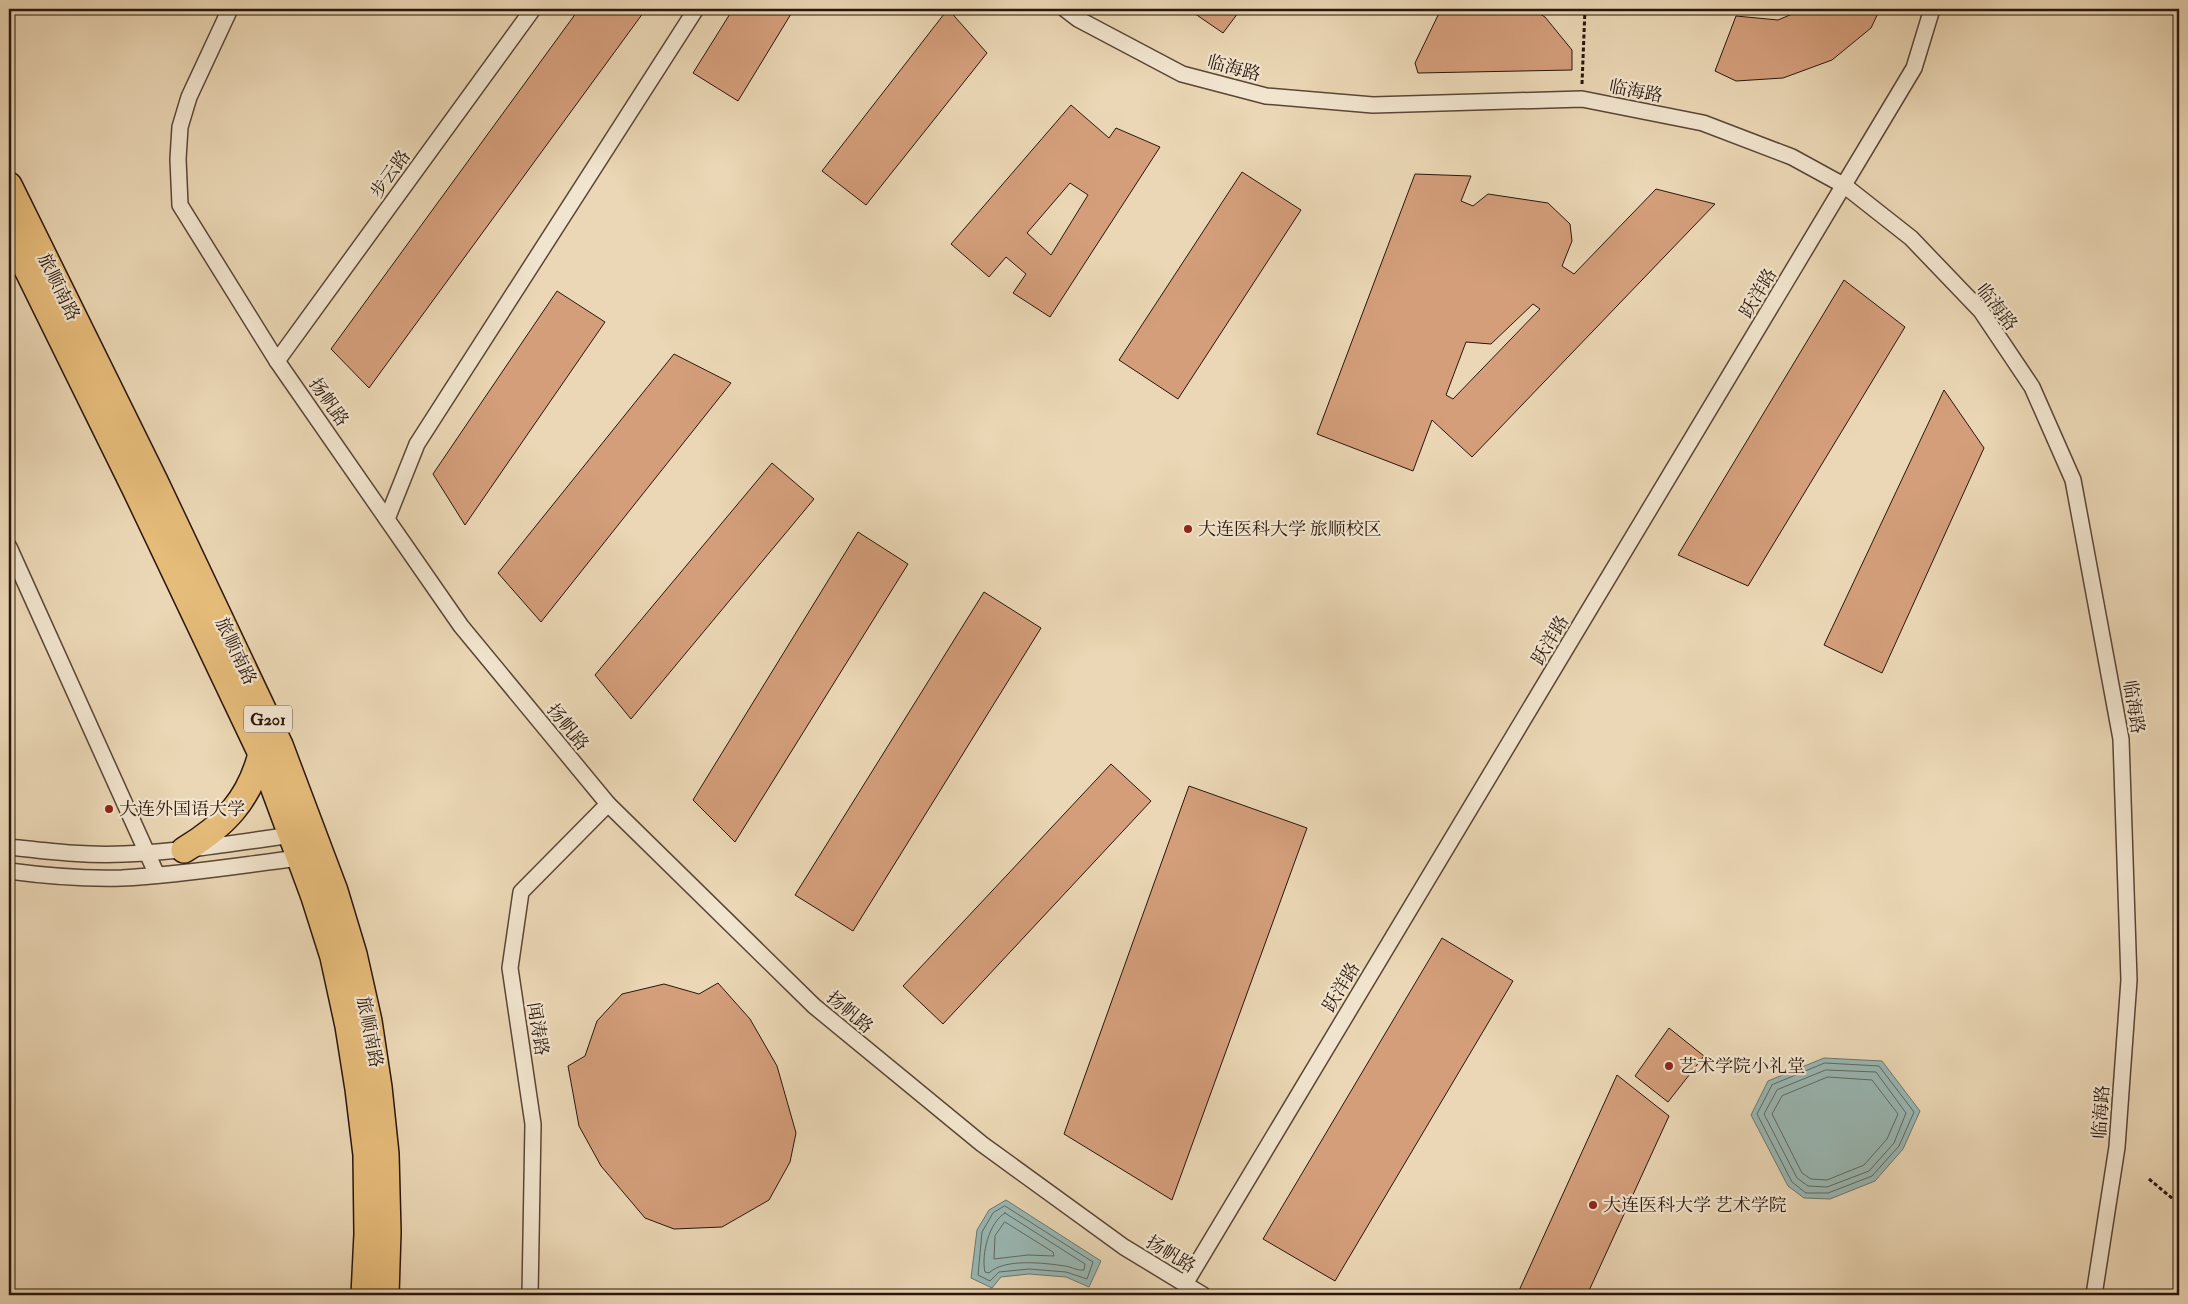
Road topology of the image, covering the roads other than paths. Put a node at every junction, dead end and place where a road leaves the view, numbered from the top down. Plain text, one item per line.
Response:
1 (230, 9) edge
2 (533, 9) edge
3 (696, 9) edge
4 (1065, 9) edge
5 (1932, 9) edge
6 (1082, 14) edge
7 (9, 184) edge
8 (1845, 186) junction
9 (9, 232) edge
10 (277, 360) junction
11 (387, 519) junction
12 (9, 547) edge
13 (261, 754) junction
14 (608, 804) junction
15 (301, 841) junction
16 (9, 847) edge
17 (184, 850) junction
18 (147, 852) junction
19 (9, 871) edge
20 (157, 875) junction
21 (1185, 1284) junction
22 (364, 1295) edge
23 (386, 1295) edge
24 (530, 1295) edge
25 (1203, 1295) edge
26 (2094, 1295) edge

1 - 10 street, 扬帆路
2 - 10 street, 步云路
3 - 11 street
4 - 6 street, 临海路
5 - 8 street, 跃洋路
6 - 8 street, 临海路
7 - 15 highway, 旅顺南路 / G201
8 - 21 street, 跃洋路
8 - 26 street, 临海路
9 - 13 highway, 旅顺南路 / G201
10 - 11 street, 扬帆路
11 - 14 street, 扬帆路
12 - 18 street
13 - 15 highway, 旅顺南路 / G201
13 - 17 highway
14 - 21 street, 扬帆路
14 - 24 street, 闻涛路
15 - 17 street
15 - 20 street
15 - 22 highway, 旅顺南路 / G201
15 - 23 highway, 旅顺南路 / G201
16 - 18 street
17 - 18 street
18 - 20 street
19 - 20 street
21 - 25 street, 扬帆路

